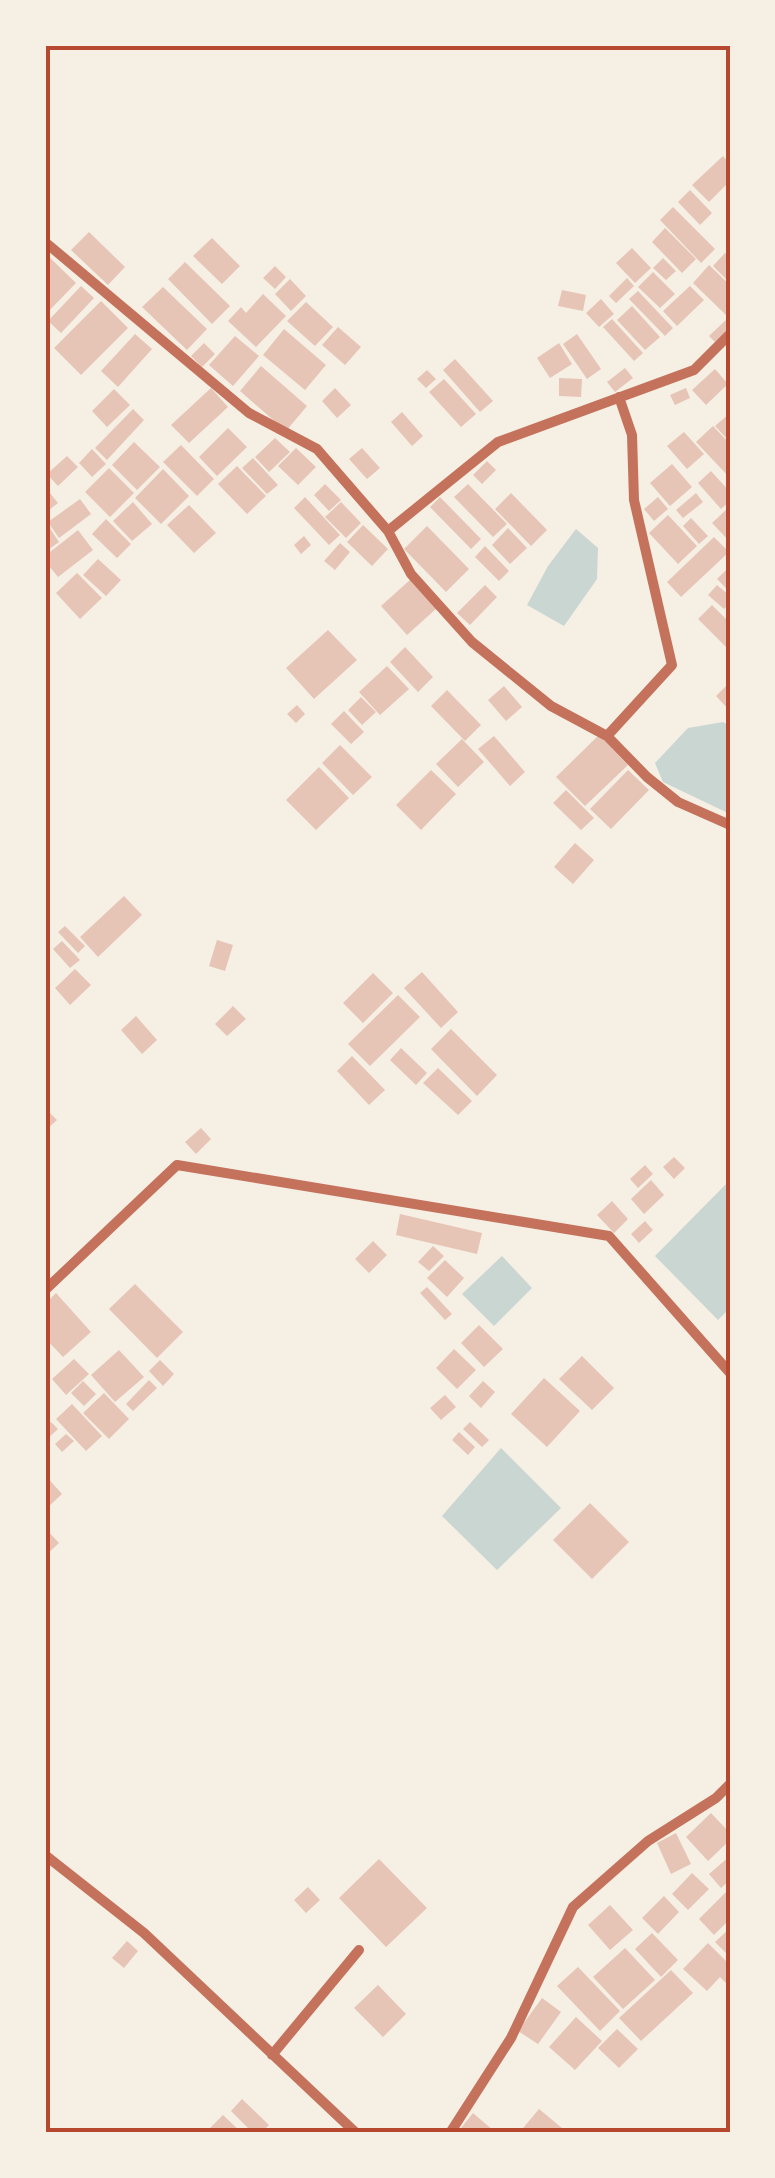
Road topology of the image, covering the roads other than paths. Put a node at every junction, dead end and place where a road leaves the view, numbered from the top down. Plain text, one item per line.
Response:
1 (45, 242) edge
2 (730, 334) edge
3 (619, 397) junction
4 (388, 531) junction
5 (607, 736) junction
6 (730, 825) edge
7 (45, 1290) edge
8 (730, 1373) edge
9 (730, 1784) edge
10 (45, 1855) edge
11 (358, 1950) dead end
12 (272, 2055) junction
13 (356, 2133) edge
14 (450, 2133) edge

1 - 4 street
2 - 3 street
3 - 4 street
3 - 5 street
4 - 5 street
5 - 6 street
7 - 8 street
9 - 14 street
10 - 12 street
11 - 12 street
12 - 13 street

